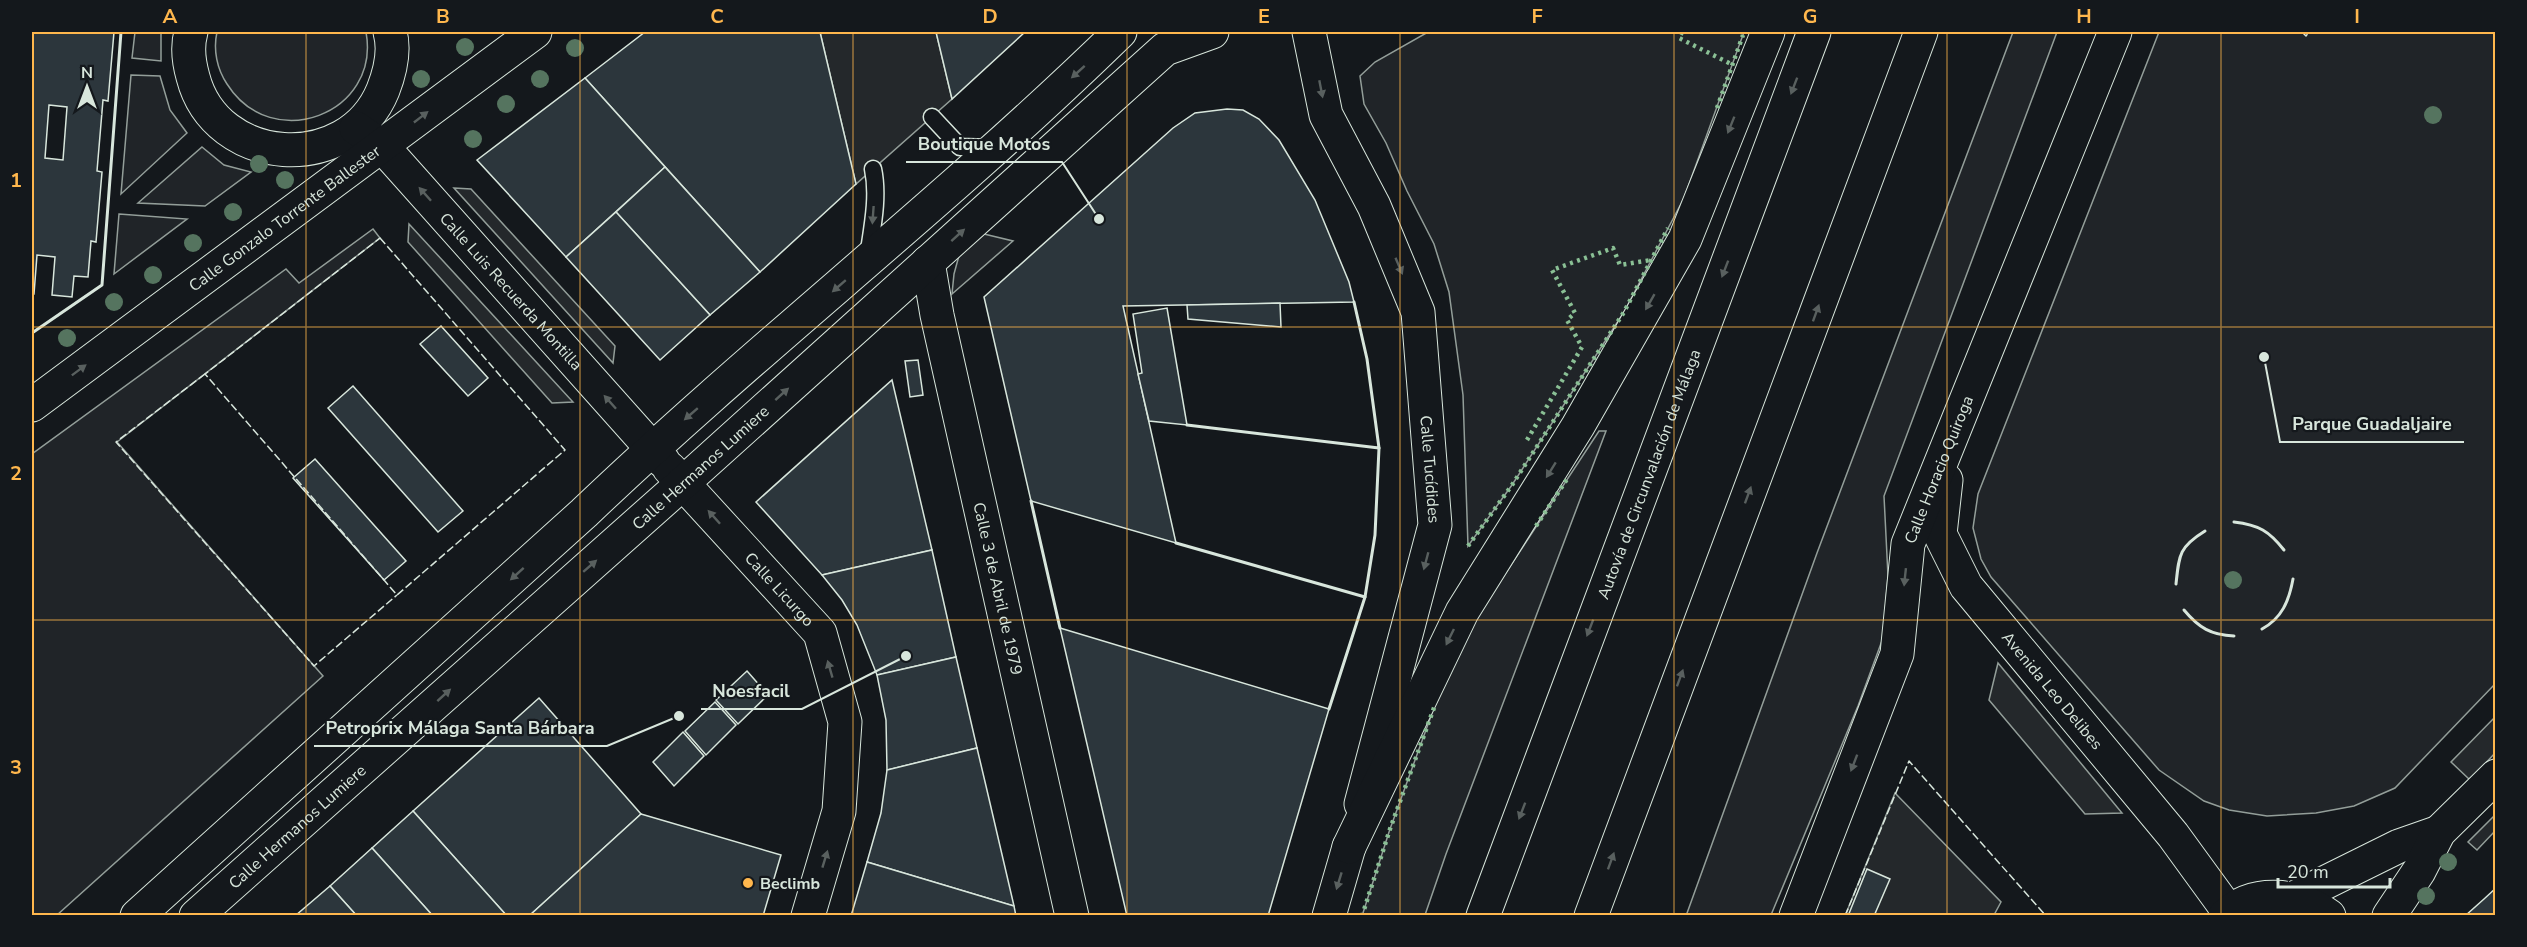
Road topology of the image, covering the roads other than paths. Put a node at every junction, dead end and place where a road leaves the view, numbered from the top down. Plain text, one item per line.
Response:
1 (191, 32) edge
2 (390, 32) edge
3 (535, 32) edge
4 (1120, 32) edge
5 (1212, 32) edge
6 (1309, 32) edge
7 (1768, 32) edge
8 (1814, 32) edge
9 (1921, 32) edge
10 (2115, 32) edge
11 (932, 117) dead end
12 (356, 128) junction
13 (383, 147) junction
14 (994, 148) junction
15 (873, 169) dead end
16 (868, 260) junction
17 (928, 262) junction
18 (32, 405) edge
19 (1950, 443) junction
20 (666, 464) junction
21 (2496, 776) edge
22 (2439, 832) junction
23 (1349, 847) junction
24 (2294, 898) junction
25 (2227, 914) edge
26 (137, 915) edge
27 (196, 915) edge
28 (808, 915) edge
29 (1072, 915) edge
30 (1329, 915) edge
31 (1483, 915) edge
32 (1591, 915) edge
33 (1796, 915) edge
34 (2329, 915) edge
35 (2389, 915) edge

1 - 12 main road
2 - 12 main road
13 -> 3 main road, Calle Gonzalo Torrente Ballester
4 -> 14 main road, Calle Hermanos Lumiere
17 -> 5 main road, Calle Hermanos Lumiere
6 -> 23 main road, Calle Tucídides
7 -> 23 main road
8 -> 31 main road, Autovía de Circunvalación de Málaga
32 -> 9 main road
10 - 19 main road, Calle Horacio Quiroga
11 - 14 lane
12 - 13 main road, Calle Luis Recuerda Montilla
18 -> 13 main road, Calle Gonzalo Torrente Ballester
20 -> 13 main road, Calle Luis Recuerda Montilla
14 - 16 main road, Calle Hermanos Lumiere
15 -> 16 lane
16 -> 20 main road, Calle Hermanos Lumiere
20 -> 17 main road, Calle Hermanos Lumiere
17 - 29 main road, Calle 3 de Abril de 1979
19 - 25 main road, Avenida Leo Delibes
19 -> 33 main road, Calle Horacio Quiroga
20 -> 26 main road, Calle Hermanos Lumiere
27 -> 20 main road, Calle Hermanos Lumiere
28 -> 20 main road, Calle Licurgo
21 - 22 main road
22 - 24 main road
22 - 35 main road
23 -> 30 main road, Calle Tucídides
24 - 25 main road
24 - 34 main road

